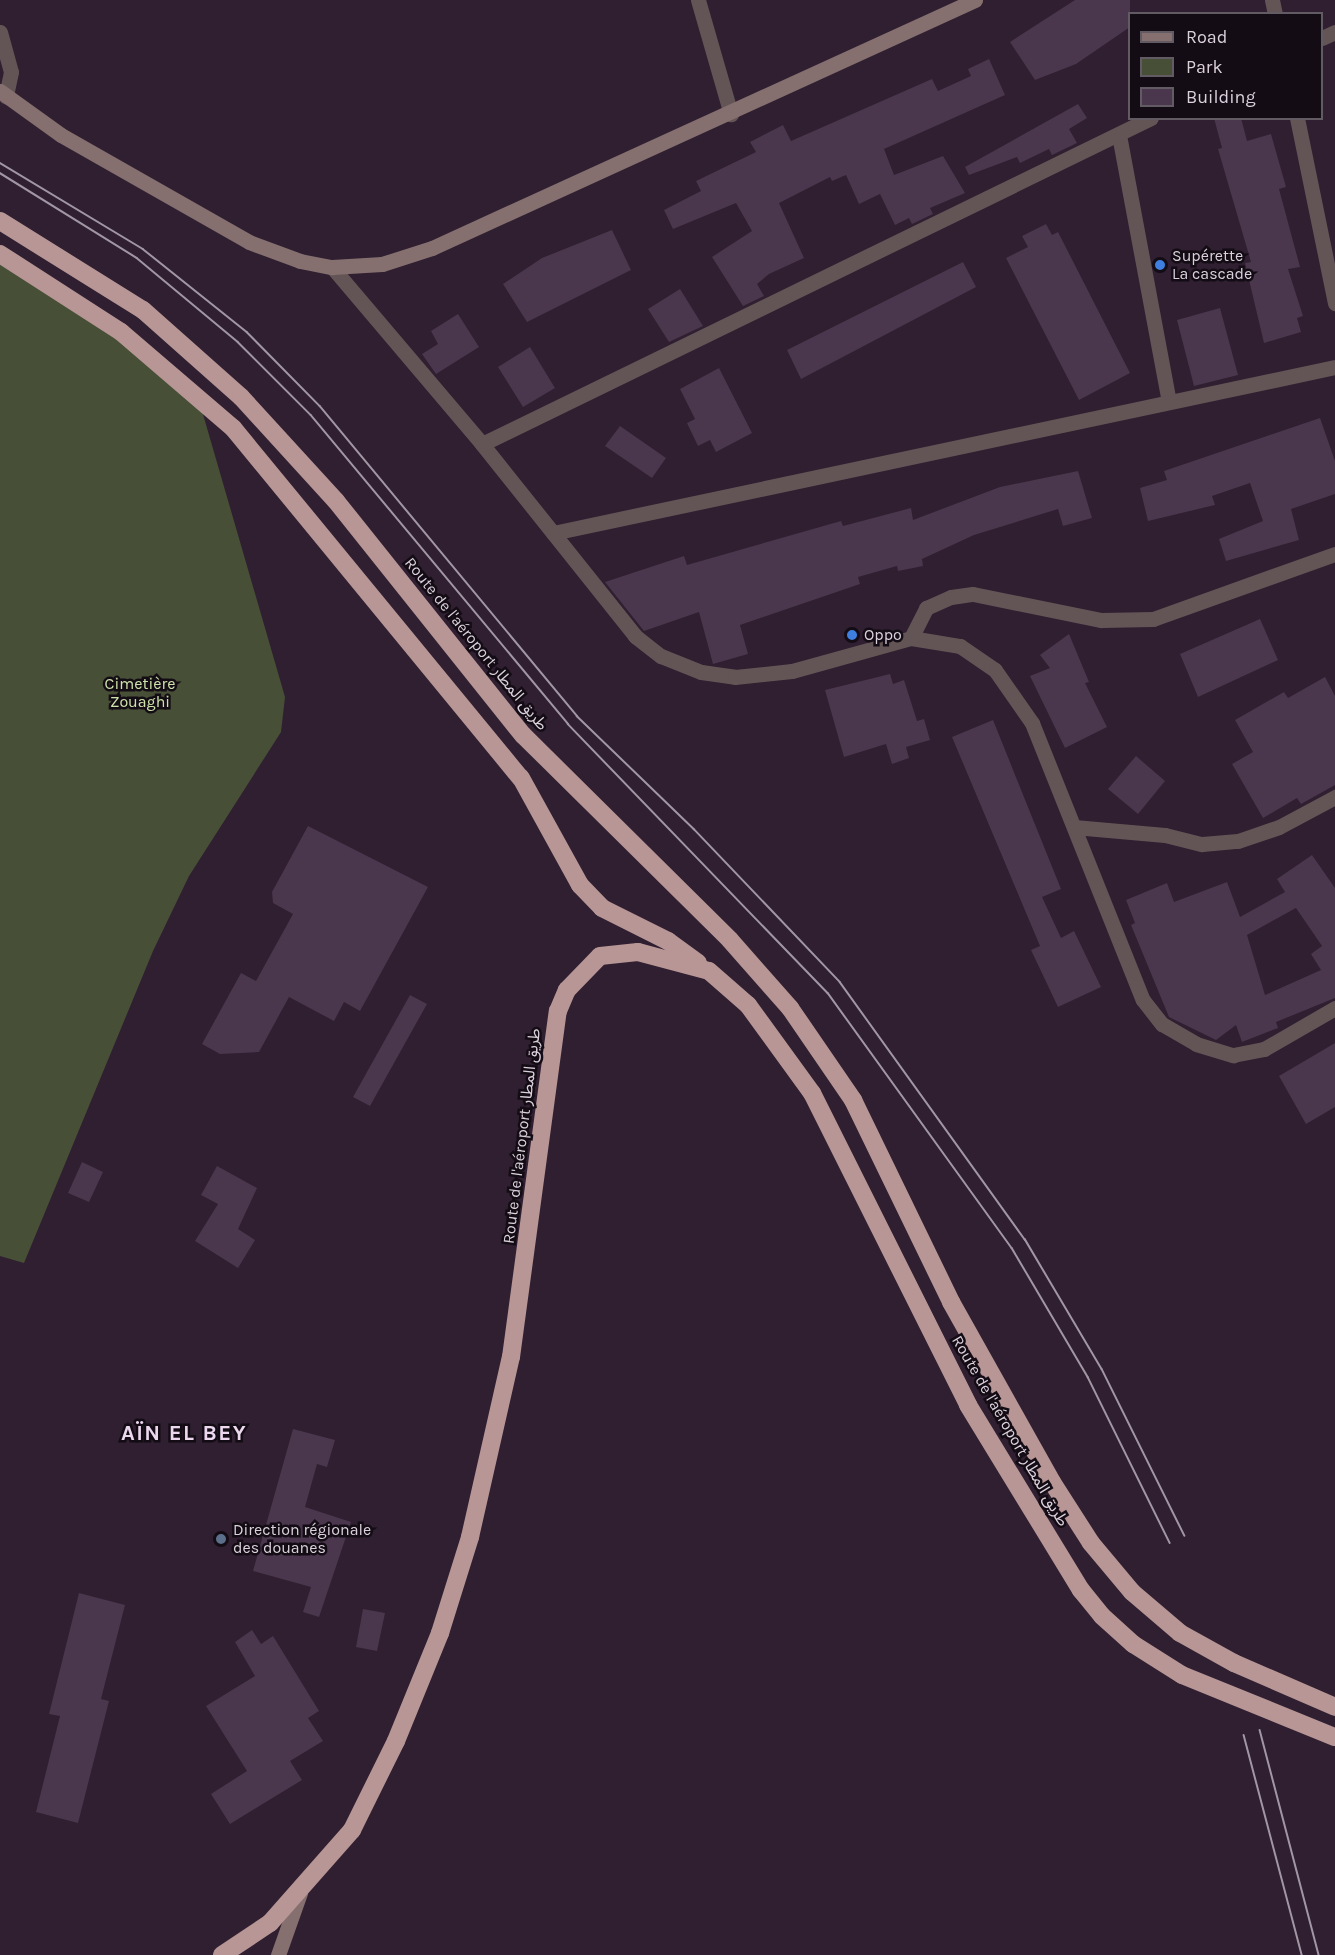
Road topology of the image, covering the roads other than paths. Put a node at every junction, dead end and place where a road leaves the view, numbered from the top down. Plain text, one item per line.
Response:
1 (698, 0) edge
2 (975, 0) edge
3 (0, 32) edge
4 (3, 94) edge
5 (731, 114) junction
6 (1148, 120) edge
7 (1297, 120) edge
8 (1119, 135) junction
9 (0, 220) edge
10 (0, 254) edge
11 (332, 267) junction
12 (1335, 303) edge
13 (1335, 367) edge
14 (1169, 401) junction
15 (482, 444) junction
16 (553, 533) junction
17 (1335, 554) edge
18 (911, 638) junction
19 (1335, 797) edge
20 (1074, 827) junction
21 (709, 971) junction
22 (1335, 1008) edge
23 (1335, 1707) edge
24 (1335, 1737) edge
25 (300, 1893) junction
26 (222, 1955) edge
27 (278, 1955) edge

1 - 5 street
2 - 5 street
3 - 4 street
4 - 11 street
5 - 11 street
6 - 8 street
7 - 12 street
8 - 14 street
8 - 15 street
9 - 23 highway, Route de l'aéroport طريق المطار
10 - 21 highway
11 - 15 street
13 - 14 street
14 - 16 street
15 - 16 street
16 - 18 street
17 - 18 street
18 - 20 street
19 - 20 street
20 - 22 street
21 - 24 highway, Route de l'aéroport طريق المطار
21 - 25 highway, Route de l'aéroport طريق المطار
25 - 26 highway, Route de l'aéroport طريق المطار
25 - 27 street

